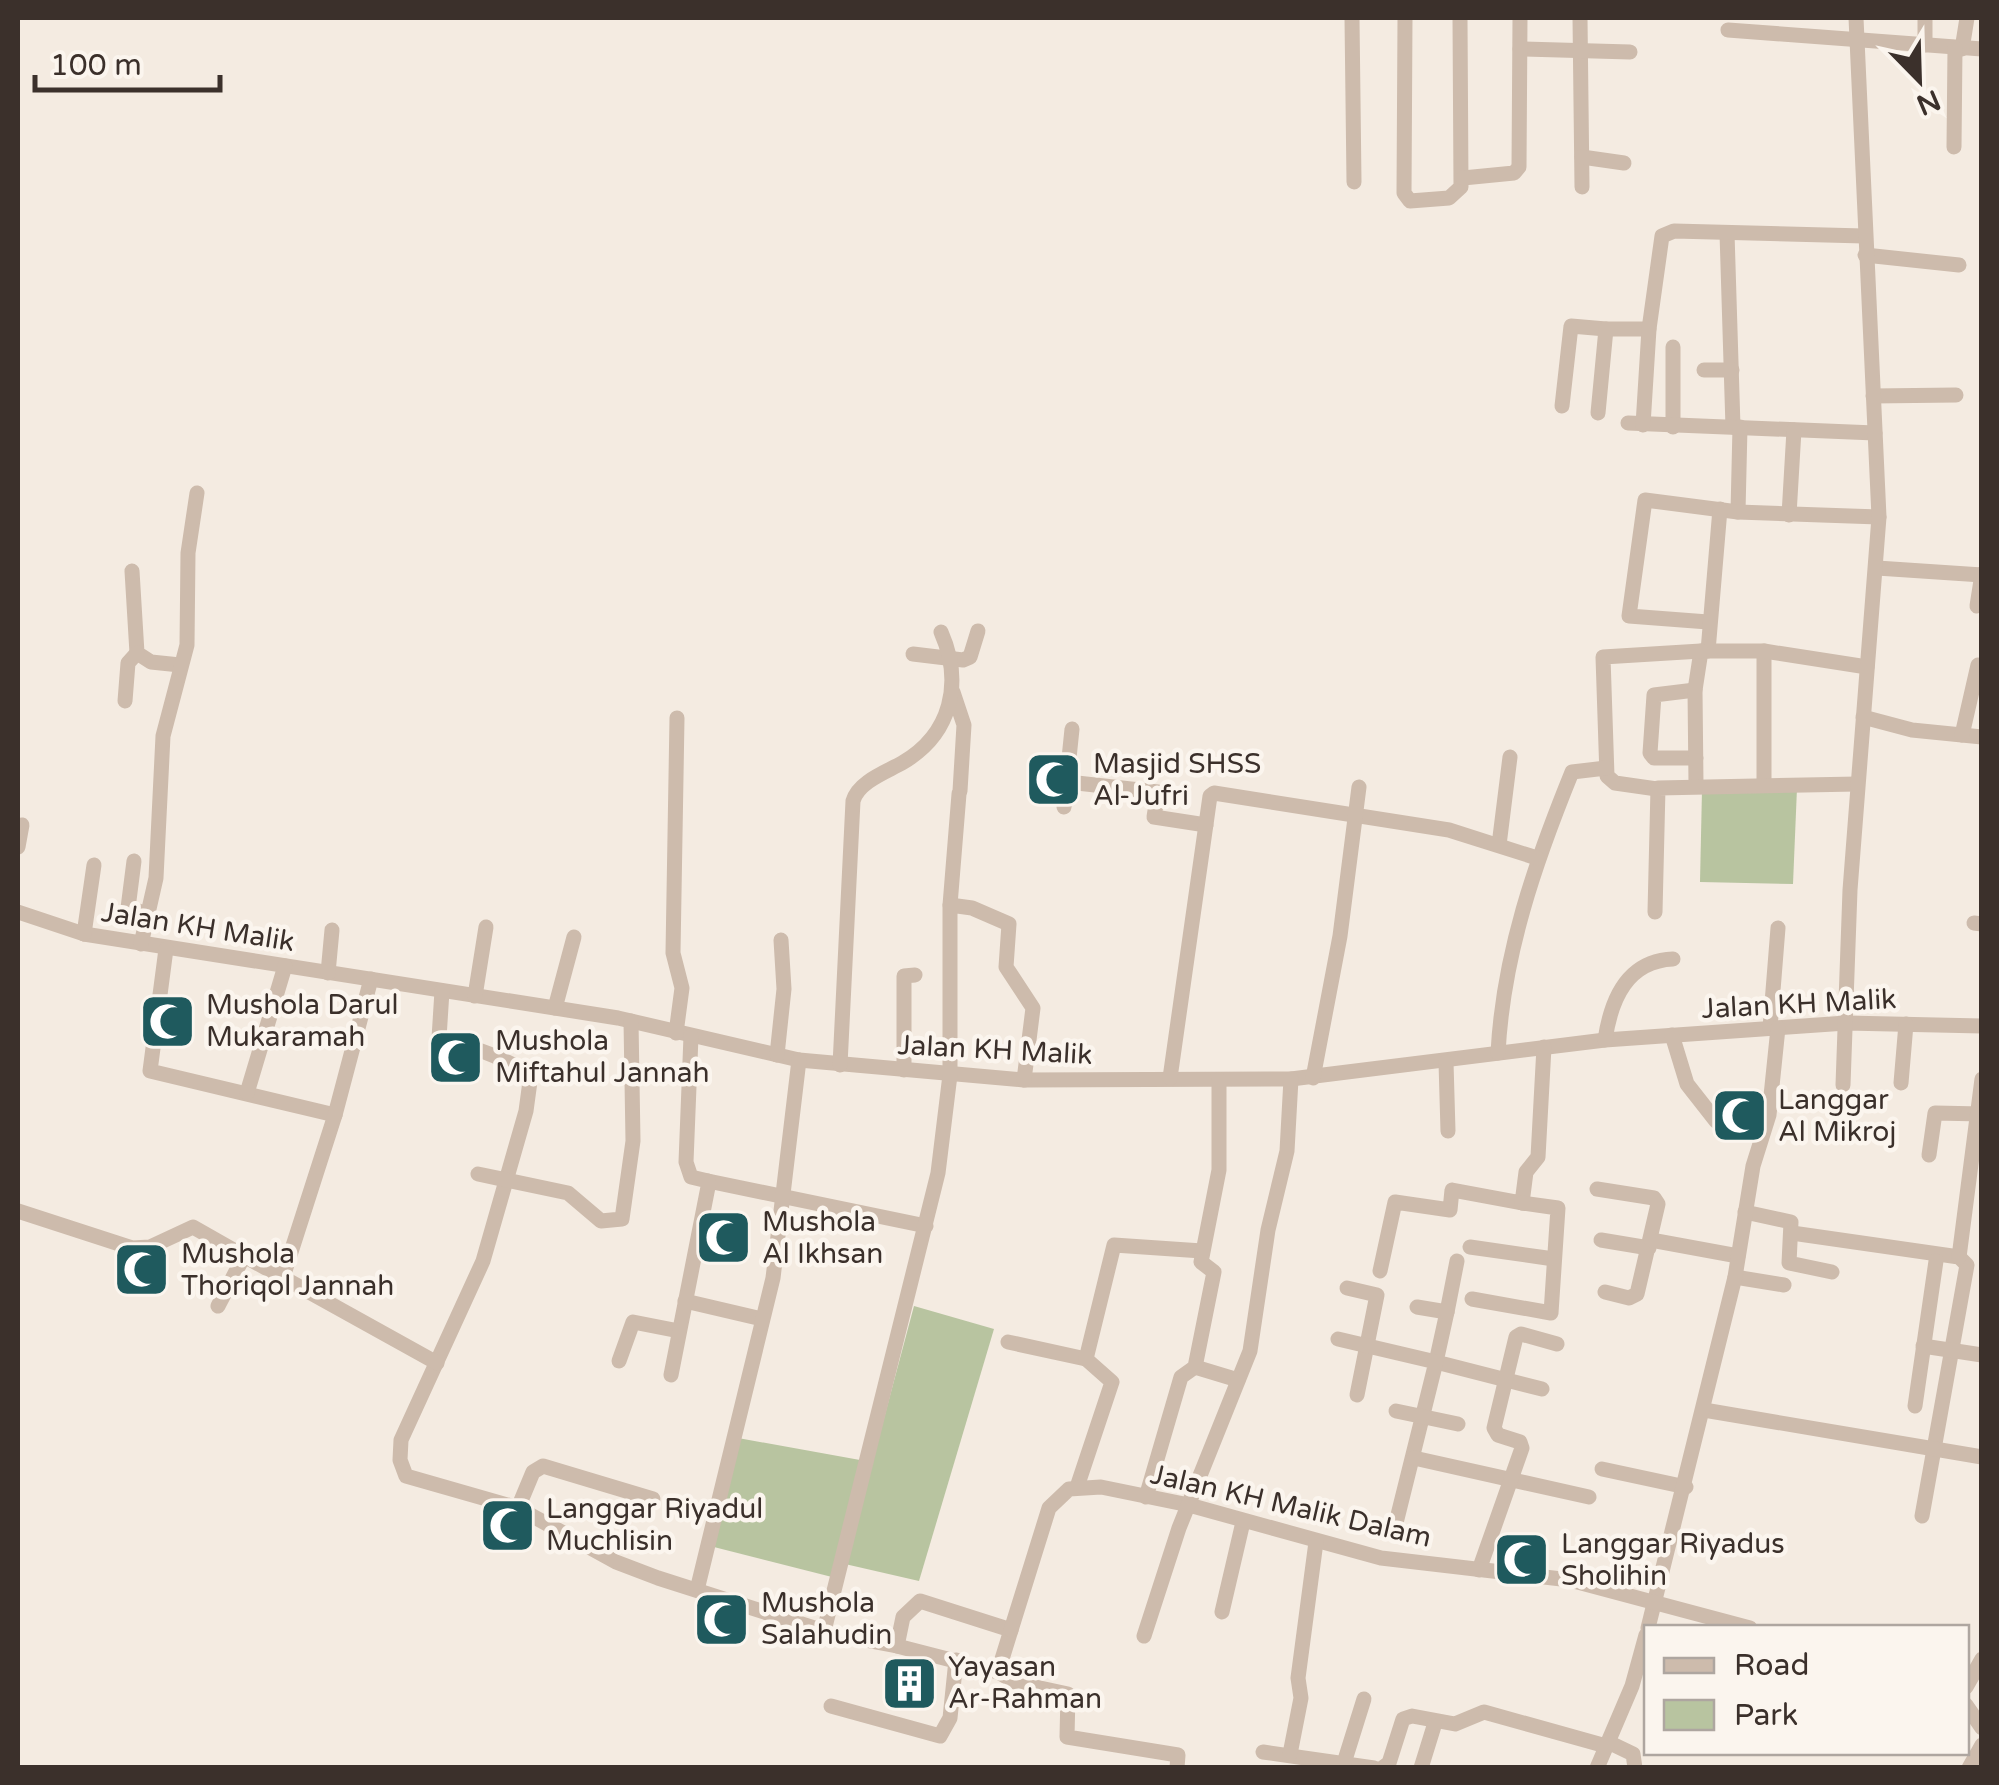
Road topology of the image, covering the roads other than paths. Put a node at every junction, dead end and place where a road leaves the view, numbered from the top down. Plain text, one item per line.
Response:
1 (1352, 18) edge
2 (1405, 18) edge
3 (1460, 18) edge
4 (1520, 18) edge
5 (1580, 18) edge
6 (1856, 18) edge
7 (1925, 18) edge
8 (1967, 18) edge
9 (1728, 30) dead end
10 (1856, 43) junction
11 (1924, 45) junction
12 (1959, 49) junction
13 (1520, 50) junction
14 (1982, 50) edge
15 (1582, 51) junction
16 (1630, 52) dead end
17 (1954, 147) dead end
18 (1582, 157) junction
19 (1624, 163) dead end
20 (1463, 178) junction
21 (1354, 182) dead end
22 (1582, 187) dead end
23 (1727, 233) junction
24 (1864, 236) junction
25 (1865, 255) junction
26 (1959, 265) dead end
27 (1606, 329) junction
28 (1649, 329) junction
29 (1673, 346) dead end
30 (1704, 370) dead end
31 (1732, 370) junction
32 (1956, 395) dead end
33 (1873, 396) junction
34 (1562, 406) dead end
35 (1598, 413) dead end
36 (1673, 427) junction
37 (1736, 427) junction
38 (1794, 430) junction
39 (1875, 433) junction
40 (196, 494) dead end
41 (1720, 509) junction
42 (1738, 512) junction
43 (1789, 515) junction
44 (1880, 517) junction
45 (1878, 568) junction
46 (132, 571) dead end
47 (1982, 574) edge
48 (1977, 606) dead end
49 (1708, 622) junction
50 (978, 631) dead end
51 (941, 632) dead end
52 (1705, 651) junction
53 (1764, 651) junction
54 (137, 653) junction
55 (913, 654) dead end
56 (952, 662) junction
57 (180, 665) junction
58 (1978, 665) dead end
59 (1867, 667) junction
60 (1695, 690) junction
61 (953, 692) junction
62 (126, 702) dead end
63 (1863, 717) junction
64 (677, 718) dead end
65 (1072, 730) dead end
66 (1962, 735) junction
67 (1982, 737) edge
68 (1510, 757) dead end
69 (1696, 758) junction
70 (1606, 768) junction
71 (1068, 782) junction
72 (1764, 782) junction
73 (1696, 784) junction
74 (1857, 784) junction
75 (1359, 787) dead end
76 (1657, 789) junction
77 (1064, 806) dead end
78 (1356, 818) junction
79 (22, 824) dead end
80 (1206, 826) junction
81 (1499, 844) junction
82 (18, 847) edge
83 (1537, 858) junction
84 (134, 861) dead end
85 (94, 865) dead end
86 (950, 905) junction
87 (18, 912) edge
88 (1655, 912) dead end
89 (148, 914) junction
90 (486, 927) dead end
91 (1778, 928) dead end
92 (332, 930) dead end
93 (84, 934) junction
94 (574, 937) dead end
95 (781, 940) dead end
96 (141, 944) junction
97 (166, 949) junction
98 (1673, 960) dead end
99 (285, 966) junction
100 (328, 973) junction
101 (915, 975) dead end
102 (371, 979) junction
103 (442, 991) junction
104 (475, 996) junction
105 (554, 1008) junction
106 (631, 1021) junction
107 (1846, 1024) junction
108 (1906, 1024) junction
109 (1982, 1026) edge
110 (1774, 1028) junction
111 (683, 1034) junction
112 (1672, 1036) junction
113 (1605, 1040) junction
114 (1544, 1047) junction
115 (1498, 1053) junction
116 (777, 1055) junction
117 (799, 1060) junction
118 (1446, 1062) junction
119 (840, 1065) junction
120 (904, 1070) junction
121 (950, 1075) junction
122 (1170, 1078) junction
123 (1313, 1078) junction
124 (1982, 1079) edge
125 (1024, 1080) junction
126 (1220, 1080) junction
127 (1291, 1080) junction
128 (1843, 1084) dead end
129 (1901, 1084) dead end
130 (247, 1093) junction
131 (1979, 1114) edge
132 (335, 1116) junction
133 (1716, 1122) dead end
134 (1448, 1131) dead end
135 (1930, 1155) dead end
136 (478, 1174) dead end
137 (708, 1181) junction
138 (506, 1183) junction
139 (1597, 1188) dead end
140 (784, 1193) junction
141 (1522, 1203) junction
142 (18, 1211) edge
143 (1745, 1212) junction
144 (926, 1226) junction
145 (1792, 1233) junction
146 (1600, 1240) dead end
147 (1650, 1244) junction
148 (1470, 1247) dead end
149 (1202, 1252) junction
150 (244, 1256) junction
151 (1738, 1256) junction
152 (1959, 1257) junction
153 (1554, 1259) junction
154 (1457, 1261) dead end
155 (1936, 1261) dead end
156 (1380, 1271) dead end
157 (1832, 1272) dead end
158 (283, 1277) junction
159 (1735, 1277) junction
160 (1784, 1285) dead end
161 (1347, 1288) dead end
162 (1605, 1292) dead end
163 (1472, 1299) dead end
164 (685, 1301) junction
165 (218, 1306) dead end
166 (1418, 1306) dead end
167 (1447, 1312) junction
168 (762, 1319) junction
169 (679, 1331) junction
170 (1338, 1339) dead end
171 (1008, 1342) dead end
172 (1557, 1344) dead end
173 (1367, 1346) junction
174 (1924, 1346) junction
175 (1953, 1351) junction
176 (1982, 1355) edge
177 (1086, 1360) junction
178 (619, 1361) dead end
179 (1436, 1362) junction
180 (437, 1363) junction
181 (1195, 1367) junction
182 (671, 1375) dead end
183 (1238, 1380) junction
184 (1507, 1380) junction
185 (1542, 1389) dead end
186 (1357, 1395) dead end
187 (1914, 1406) dead end
188 (1704, 1410) junction
189 (1396, 1411) dead end
190 (1425, 1417) junction
191 (1458, 1424) dead end
192 (1935, 1449) junction
193 (1414, 1458) junction
194 (1982, 1458) edge
195 (1602, 1469) dead end
196 (1513, 1483) junction
197 (1077, 1487) junction
198 (1686, 1487) junction
199 (1589, 1497) dead end
200 (1146, 1498) junction
201 (653, 1499) dead end
202 (1189, 1505) junction
203 (518, 1508) junction
204 (1922, 1516) dead end
205 (1242, 1522) junction
206 (1394, 1532) dead end
207 (1316, 1542) junction
208 (1480, 1570) junction
209 (697, 1590) junction
210 (1656, 1601) junction
211 (1222, 1612) dead end
212 (1650, 1625) edge
213 (1740, 1625) edge
214 (1011, 1630) junction
215 (824, 1631) junction
216 (1144, 1636) dead end
217 (1644, 1645) edge
218 (897, 1646) junction
219 (1982, 1659) edge
220 (956, 1660) junction
221 (998, 1672) junction
222 (1969, 1682) edge
223 (1364, 1699) dead end
224 (832, 1706) dead end
225 (1434, 1726) dead end
226 (1607, 1744) junction
227 (1982, 1745) edge
228 (1263, 1752) dead end
229 (1285, 1758) edge
230 (1344, 1763) junction
231 (1177, 1768) edge
232 (1374, 1768) edge
233 (1382, 1768) edge
234 (1421, 1768) edge
235 (1597, 1768) edge
236 (1635, 1768) edge
237 (1969, 1768) edge

1 - 21 street
2 - 20 street
3 - 20 street
4 - 13 street
5 - 15 street
6 - 10 street
7 - 11 street
8 - 12 street
9 - 10 street
10 - 11 street
10 - 24 street
11 - 12 street
12 - 14 street
12 - 17 street
13 - 15 street
13 - 20 street
15 - 16 street
15 - 18 street
18 - 19 street
18 - 22 street
23 - 24 street
23 - 28 street
23 - 31 street
24 - 25 street
25 - 26 street
25 - 33 street
27 - 28 street
27 - 34 street
27 - 35 street
28 - 36 street
29 - 36 street
30 - 31 street
31 - 37 street
32 - 33 street
33 - 39 street
36 - 37 street
37 - 38 street
37 - 42 street
38 - 39 street
38 - 43 street
39 - 44 street
40 - 57 street
41 - 42 street
41 - 49 street
41 - 49 street
42 - 43 street
43 - 44 street
44 - 45 street
45 - 47 street
45 - 59 street
46 - 54 street
47 - 48 street
49 - 52 street
50 - 56 street
51 - 56 street
52 - 53 street
52 - 60 street
52 - 70 street
53 - 59 street
53 - 72 street
54 - 57 street
54 - 62 street
55 - 56 street
56 - 61 street
57 - 89 street
58 - 66 street
59 - 63 street
60 - 69 street
60 - 69 street
61 - 86 street
61 - 119 street
63 - 66 street
63 - 74 street
64 - 111 street
65 - 71 street
66 - 67 street
68 - 81 street
69 - 73 street
70 - 76 street
70 - 83 street
71 - 77 street
71 - 80 street
72 - 73 street
72 - 74 street
73 - 76 street
74 - 107 street
75 - 78 street
76 - 88 street
78 - 80 street
78 - 81 street
78 - 123 street
79 - 82 street
80 - 122 street
81 - 83 street
83 - 115 street
84 - 89 street
85 - 93 street
86 - 121 street
86 - 125 street
87 - 93 street, Jalan KH Malik
89 - 96 street
90 - 104 street
91 - 110 street
92 - 100 street
93 - 96 street, Jalan KH Malik
94 - 105 street
95 - 116 street
96 - 97 street, Jalan KH Malik
97 - 99 street, Jalan KH Malik
97 - 130 street
98 - 113 street
99 - 100 street, Jalan KH Malik
99 - 130 street
100 - 102 street, Jalan KH Malik
101 - 120 street
102 - 103 street, Jalan KH Malik
102 - 132 street
103 - 104 street, Jalan KH Malik
103 - 138 street
104 - 105 street, Jalan KH Malik
105 - 106 street, Jalan KH Malik
106 - 111 street, Jalan KH Malik
106 - 138 street
107 - 108 street, Jalan KH Malik
107 - 110 street, Jalan KH Malik
107 - 128 street
108 - 109 street, Jalan KH Malik
108 - 129 street
110 - 112 street, Jalan KH Malik
110 - 143 street
111 - 116 street, Jalan KH Malik
111 - 137 street
112 - 113 street, Jalan KH Malik
112 - 133 street
113 - 114 street, Jalan KH Malik
114 - 115 street, Jalan KH Malik
114 - 141 street
115 - 118 street, Jalan KH Malik
116 - 117 street, Jalan KH Malik
117 - 119 street, Jalan KH Malik
117 - 140 street
118 - 123 street, Jalan KH Malik
118 - 134 street
119 - 120 street, Jalan KH Malik
120 - 121 street, Jalan KH Malik
121 - 125 street, Jalan KH Malik
121 - 144 street
122 - 125 street, Jalan KH Malik
122 - 126 street, Jalan KH Malik
123 - 127 street, Jalan KH Malik
124 - 131 street
126 - 127 street, Jalan KH Malik
126 - 149 street
127 - 183 street
130 - 132 street
131 - 135 street
131 - 152 street
132 - 158 street
136 - 138 street
137 - 140 street
137 - 164 street
138 - 180 street
139 - 147 street
140 - 144 street
140 - 168 street
141 - 153 street
141 - 156 street
142 - 150 street
143 - 145 street
143 - 151 street
144 - 215 street
145 - 152 street
145 - 157 street
146 - 147 street
147 - 151 street
147 - 162 street
148 - 153 street
149 - 177 street
149 - 181 street
150 - 158 street
150 - 165 street
151 - 159 street
152 - 175 street
153 - 163 street
154 - 167 street
155 - 174 street
158 - 180 street
159 - 160 street
159 - 188 street
161 - 173 street
164 - 168 street
164 - 169 street
166 - 167 street
167 - 179 street
168 - 209 street
169 - 178 street
169 - 182 street
170 - 173 street
171 - 177 street
172 - 184 street
173 - 179 street
173 - 186 street
174 - 175 street
174 - 187 street
175 - 176 street
175 - 192 street
177 - 197 street
179 - 184 street
179 - 190 street
180 - 203 street
181 - 183 street
181 - 200 street
183 - 202 street
184 - 185 street
184 - 196 street
188 - 192 street
188 - 198 street
189 - 190 street
190 - 191 street
190 - 193 street
192 - 194 street
192 - 204 street
193 - 196 street
193 - 206 street
195 - 198 street
196 - 199 street
196 - 208 street
197 - 200 street, Jalan KH Malik Dalam
197 - 214 street
198 - 210 street
200 - 202 street, Jalan KH Malik Dalam
201 - 203 street
202 - 205 street, Jalan KH Malik Dalam
202 - 216 street
203 - 209 street
205 - 207 street, Jalan KH Malik Dalam
205 - 211 street
207 - 208 street, Jalan KH Malik Dalam
207 - 229 street
208 - 210 street, Jalan KH Malik Dalam
209 - 215 street
210 - 212 street
210 - 213 street, Jalan KH Malik Dalam
214 - 218 street
214 - 221 street
215 - 218 street
217 - 226 street
218 - 220 street
219 - 222 street
220 - 221 street
220 - 224 street
221 - 231 street
223 - 230 street
225 - 234 street
226 - 233 street
226 - 235 street
226 - 236 street
227 - 237 street
228 - 229 street
229 - 230 street
230 - 232 street

